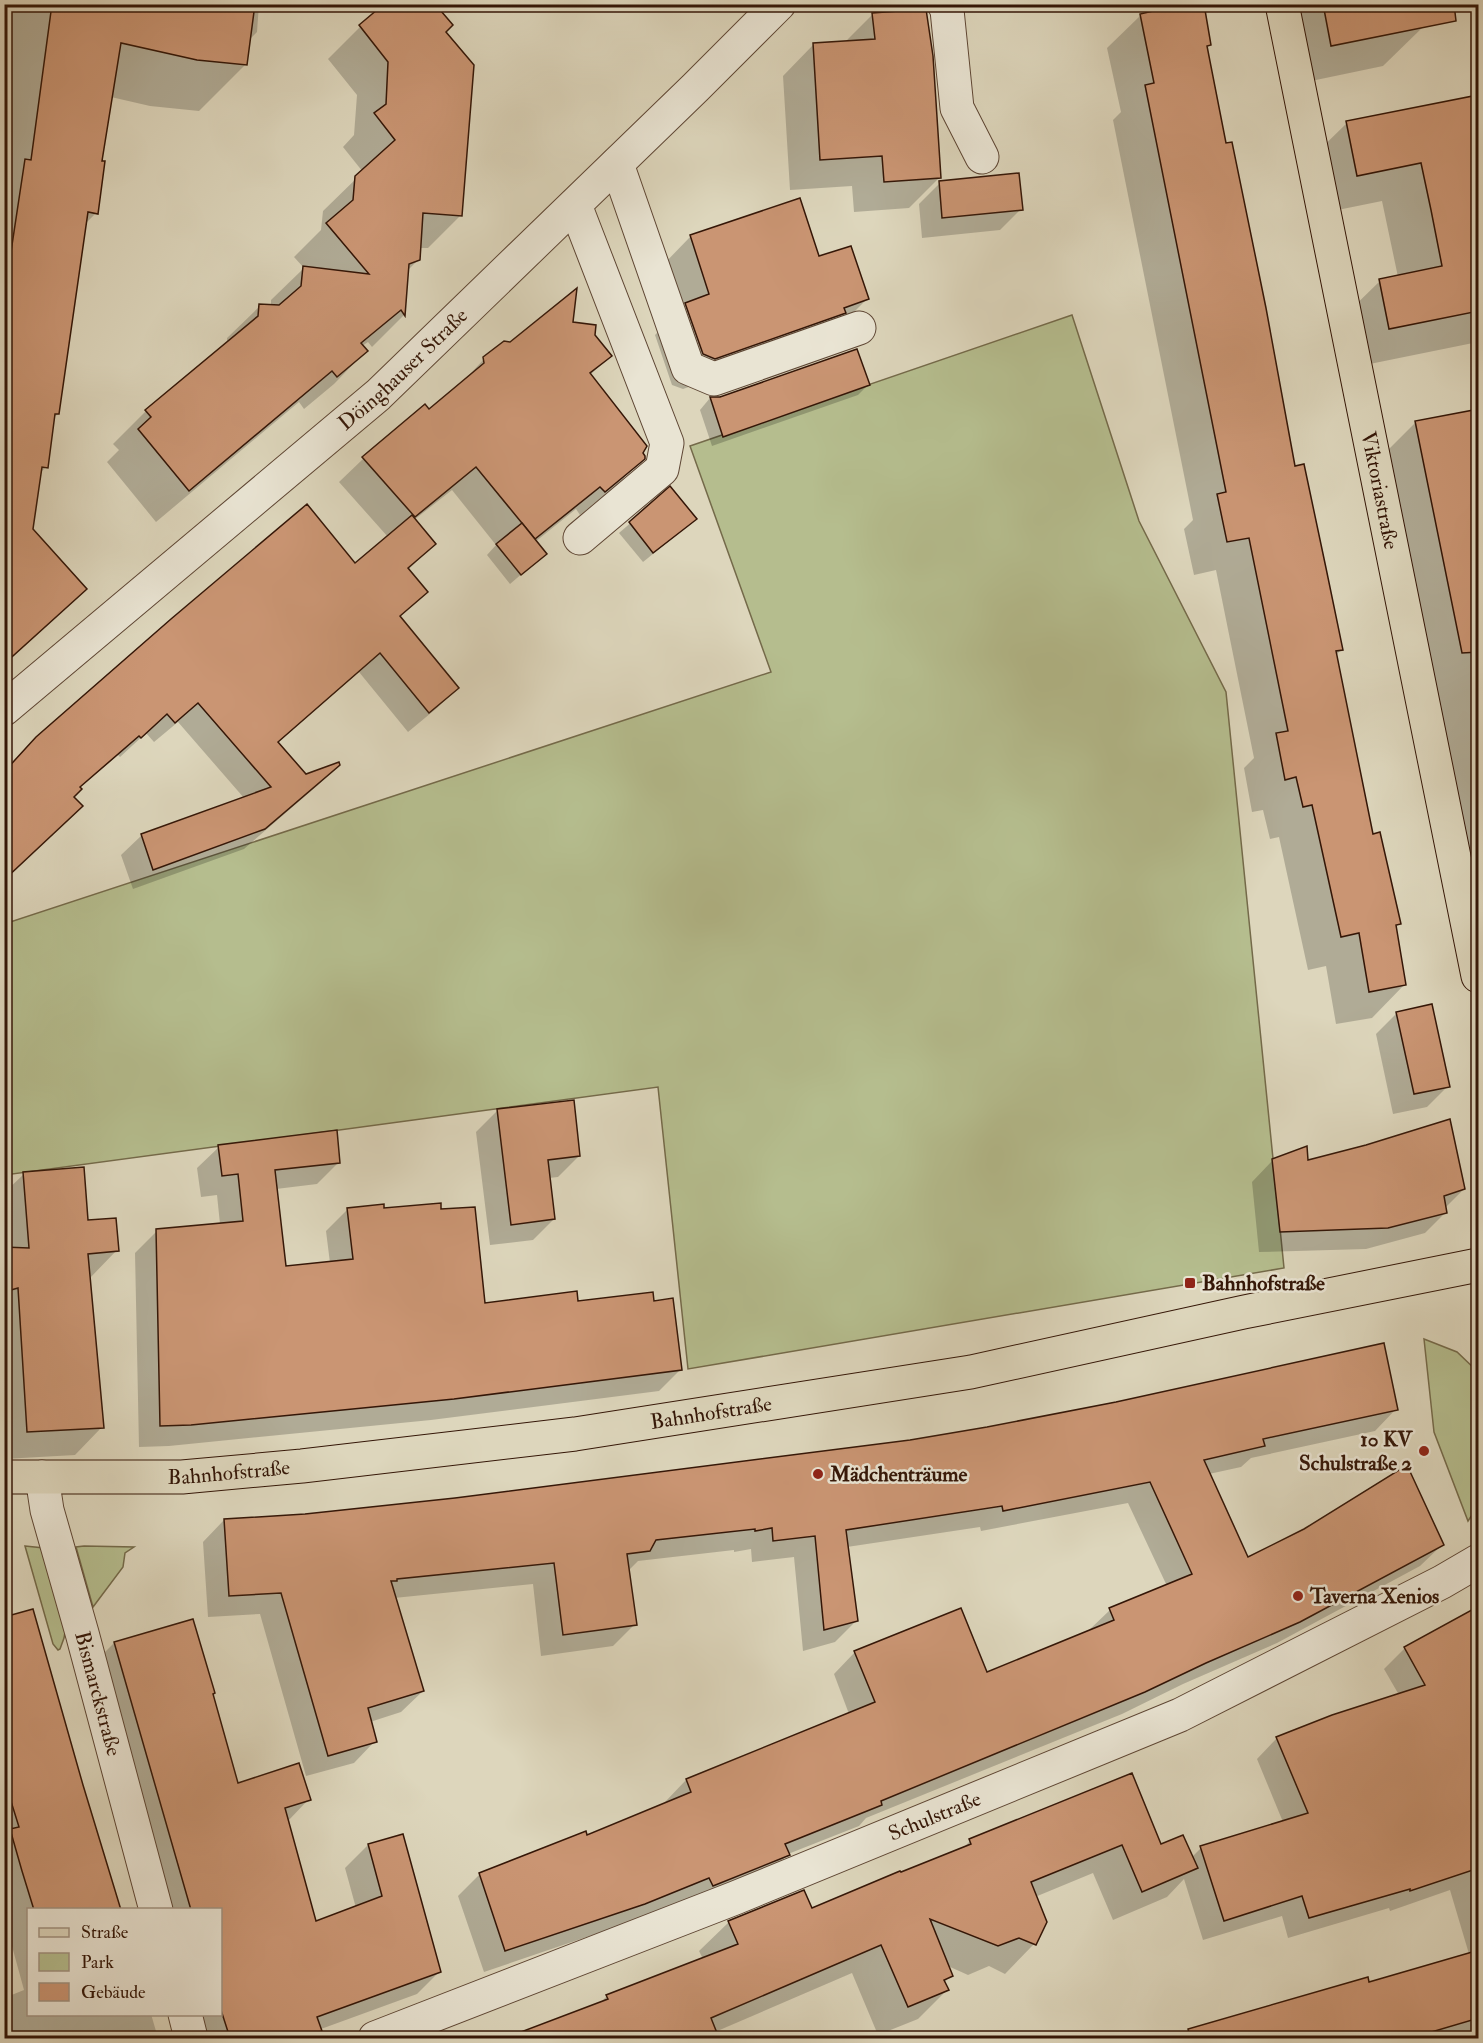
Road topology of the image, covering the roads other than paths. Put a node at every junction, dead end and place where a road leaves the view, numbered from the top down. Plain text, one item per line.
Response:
1 (778, 4) edge
2 (945, 4) edge
3 (1282, 4) edge
4 (982, 157) dead end
5 (617, 164) junction
6 (574, 205) junction
7 (859, 328) dead end
8 (580, 538) dead end
9 (4, 709) edge
10 (1479, 976) edge
11 (1479, 1265) edge
12 (4, 1477) edge
13 (42, 1477) junction
14 (1479, 1561) edge
15 (155, 1908) edge
16 (186, 2016) edge
17 (191, 2038) edge
18 (375, 2038) edge

1 - 5 street, Döinghauser Straße
2 - 4 street
3 - 10 main road, Viktoriastraße
5 - 6 street, Döinghauser Straße
5 - 7 street
6 - 8 street
6 - 9 street, Döinghauser Straße
11 - 13 main road, Bahnhofstraße
12 - 13 main road, Bahnhofstraße
13 - 15 street, Bismarckstraße
14 - 18 street, Schulstraße
16 - 17 street

